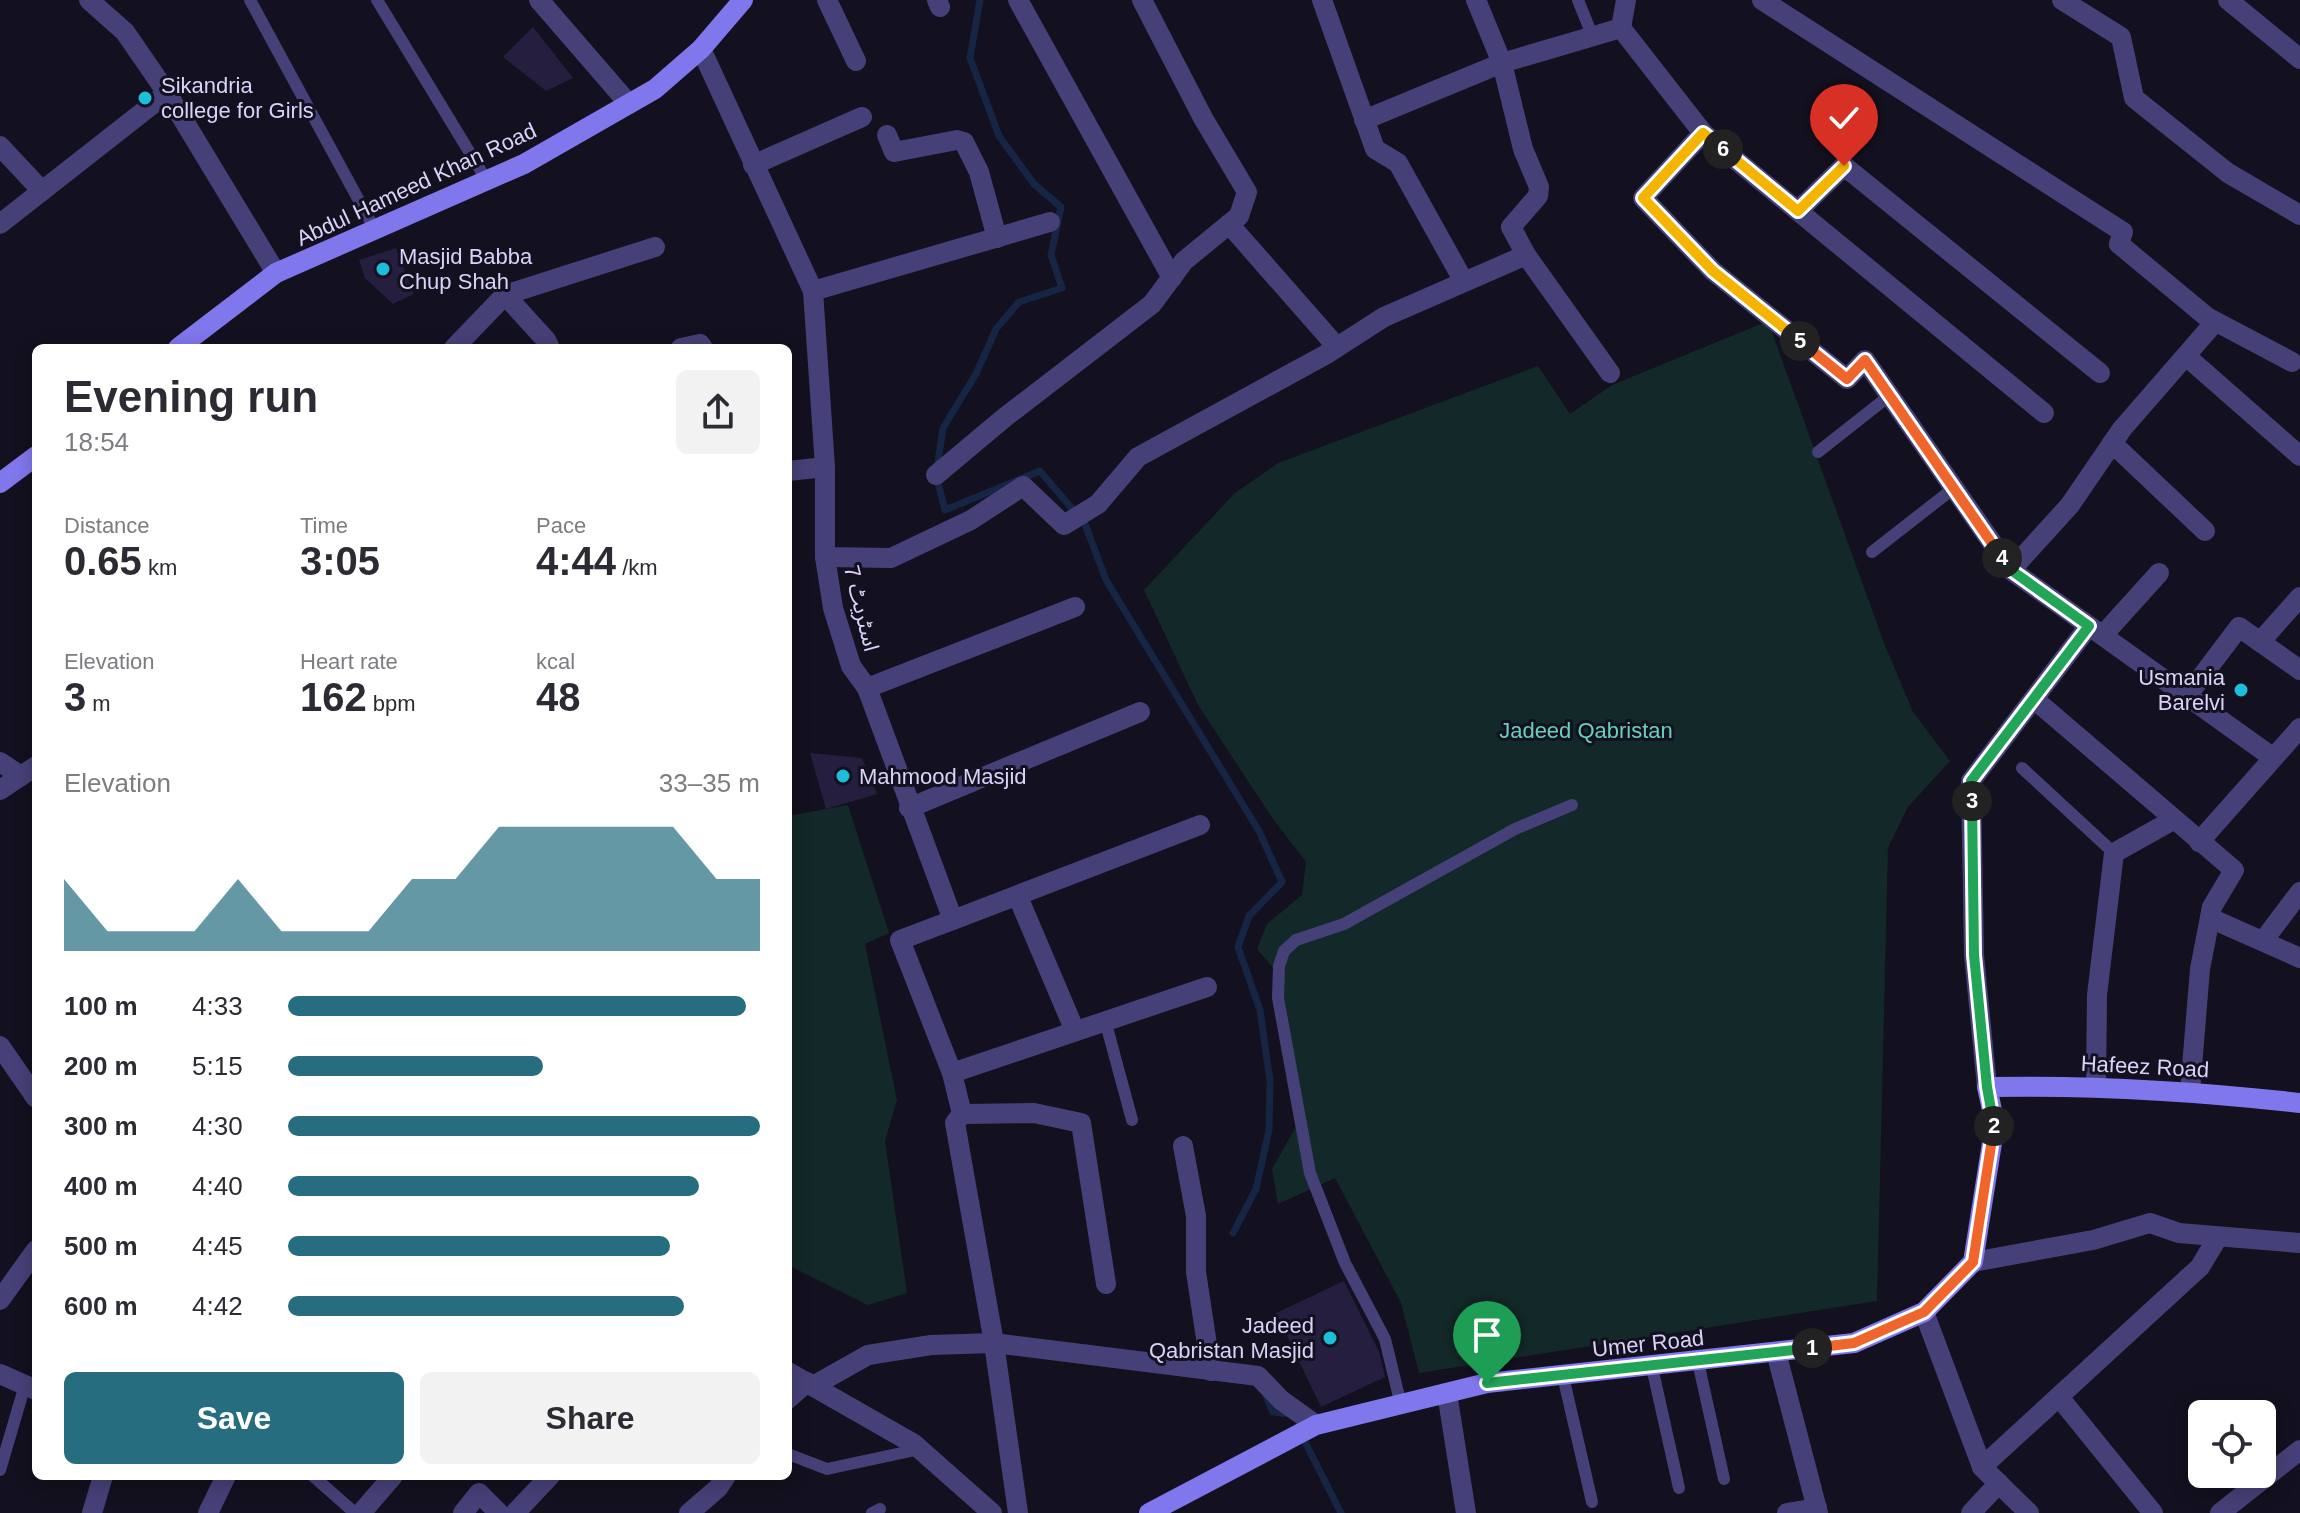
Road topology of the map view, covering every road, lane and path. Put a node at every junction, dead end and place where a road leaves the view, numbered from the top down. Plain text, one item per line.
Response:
1 (89, 0) edge
2 (250, 0) edge
3 (377, 0) edge
4 (539, 0) edge
5 (743, 0) edge
6 (827, 0) edge
7 (1018, 0) edge
8 (1142, 0) edge
9 (1322, 0) edge
10 (1476, 0) edge
11 (1578, 0) edge
12 (1626, 0) edge
13 (1762, 0) edge
14 (2062, 0) edge
15 (2228, 0) edge
16 (1621, 28) junction
17 (1592, 35) junction
18 (701, 49) junction
19 (2300, 59) edge
20 (856, 61) dead end
21 (1502, 63) junction
22 (167, 93) junction
23 (629, 104) junction
24 (862, 117) dead end
25 (1364, 120) junction
26 (1703, 133) junction
27 (887, 135) dead end
28 (0, 146) edge
29 (753, 165) junction
30 (487, 181) junction
31 (42, 191) junction
32 (1798, 211) junction
33 (2300, 215) edge
34 (1050, 222) dead end
35 (0, 224) edge
36 (1229, 224) junction
37 (375, 230) junction
38 (997, 238) junction
39 (655, 247) dead end
40 (1526, 255) junction
41 (276, 273) junction
42 (1172, 278) junction
43 (1463, 280) junction
44 (813, 291) junction
45 (505, 295) junction
46 (2215, 322) junction
47 (183, 344) edge
48 (458, 344) edge
49 (548, 344) edge
50 (1337, 347) junction
51 (2186, 356) junction
52 (2292, 362) dead end
53 (1610, 373) dead end
54 (2100, 373) dead end
55 (1889, 396) junction
56 (2044, 413) dead end
57 (2112, 443) junction
58 (1818, 452) dead end
59 (2300, 456) edge
60 (32, 459) edge
61 (825, 467) junction
62 (792, 471) edge
63 (936, 475) dead end
64 (0, 483) edge
65 (1954, 488) junction
66 (2205, 531) dead end
67 (1872, 552) dead end
68 (825, 557) junction
69 (2011, 570) junction
70 (2159, 573) dead end
71 (2300, 597) edge
72 (1075, 607) dead end
73 (2096, 630) junction
74 (2260, 642) junction
75 (2300, 670) edge
76 (867, 688) junction
77 (2187, 696) junction
78 (2034, 699) junction
79 (1140, 712) dead end
80 (2300, 728) edge
81 (2272, 757) junction
82 (0, 762) edge
83 (2022, 768) dead end
84 (29, 771) edge
85 (0, 790) edge
86 (1572, 805) dead end
87 (909, 808) junction
88 (2173, 820) junction
89 (1200, 825) dead end
90 (2199, 842) junction
91 (2114, 853) junction
92 (2300, 892) edge
93 (1018, 897) junction
94 (2210, 918) junction
95 (953, 920) junction
96 (2263, 941) junction
97 (2300, 958) edge
98 (1207, 987) dead end
99 (1105, 1020) junction
100 (1075, 1031) junction
101 (0, 1046) edge
102 (952, 1073) junction
103 (1987, 1087) junction
104 (2096, 1087) junction
105 (2190, 1091) junction
106 (32, 1092) edge
107 (2300, 1103) edge
108 (962, 1114) junction
109 (1132, 1120) dead end
110 (1183, 1146) dead end
111 (2218, 1237) junction
112 (2300, 1243) edge
113 (32, 1256) edge
114 (1973, 1262) junction
115 (1106, 1284) dead end
116 (0, 1300) edge
117 (1924, 1312) junction
118 (994, 1343) junction
119 (1776, 1352) junction
120 (1698, 1362) junction
121 (1652, 1367) junction
122 (1211, 1371) junction
123 (0, 1374) edge
124 (792, 1374) edge
125 (1563, 1376) junction
126 (810, 1384) junction
127 (30, 1387) edge
128 (1447, 1393) junction
129 (792, 1396) edge
130 (2059, 1397) junction
131 (1401, 1405) junction
132 (1316, 1425) junction
133 (920, 1449) junction
134 (2300, 1450) edge
135 (792, 1456) edge
136 (1982, 1467) junction
137 (0, 1470) edge
138 (1724, 1479) dead end
139 (102, 1480) edge
140 (224, 1480) edge
141 (318, 1480) edge
142 (390, 1480) edge
143 (546, 1480) edge
144 (722, 1480) edge
145 (1999, 1483) junction
146 (1679, 1488) dead end
147 (1592, 1502) dead end
148 (1818, 1510) edge
149 (1156, 1512) edge
150 (92, 1513) edge
151 (208, 1513) edge
152 (355, 1513) edge
153 (361, 1513) edge
154 (463, 1513) edge
155 (499, 1513) edge
156 (515, 1513) edge
157 (689, 1513) edge
158 (992, 1513) edge
159 (1018, 1513) edge
160 (1466, 1513) edge
161 (1787, 1513) edge
162 (1971, 1513) edge
163 (2029, 1513) edge
164 (2153, 1513) edge
165 (2220, 1513) edge

1 - 22 street
2 - 37 lane
3 - 30 lane
4 - 23 street
5 - 18 street, Abdul Hameed Khan Road
6 - 20 street
7 - 42 street
8 - 36 street
9 - 25 street
10 - 21 street
11 - 17 lane
12 - 16 street
13 - 46 street
14 - 33 street
15 - 19 street
16 - 17 street
16 - 26 street
17 - 21 street
18 - 23 street, Abdul Hameed Khan Road
18 - 29 street, اسٹریٹ 7
21 - 25 street
21 - 40 street
22 - 31 street
22 - 41 street
23 - 30 street, Abdul Hameed Khan Road
24 - 29 street
25 - 43 street
26 - 32 street
26 - 55 street
27 - 38 street
28 - 31 street
29 - 44 street, اسٹریٹ 7
30 - 37 street, Abdul Hameed Khan Road
31 - 35 street
32 - 54 street
32 - 56 street
34 - 38 street
36 - 42 street
36 - 50 street
37 - 41 street, Abdul Hameed Khan Road
38 - 44 street
39 - 45 street
40 - 43 street
40 - 53 street
41 - 47 street, Abdul Hameed Khan Road
42 - 63 street
43 - 50 street
44 - 61 street, اسٹریٹ 7
45 - 48 street
45 - 49 street
46 - 51 street
46 - 52 street
50 - 68 street
51 - 57 street
51 - 59 street
55 - 58 lane
55 - 65 street
57 - 66 street
57 - 69 street
60 - 64 street
61 - 62 street
61 - 68 street, اسٹریٹ 7
65 - 67 lane
65 - 69 street
68 - 76 street, اسٹریٹ 7
69 - 73 street
70 - 73 street
71 - 74 street
72 - 76 street
73 - 77 street
73 - 78 street
74 - 75 street
74 - 77 street
76 - 87 street, اسٹریٹ 7
77 - 81 street
78 - 88 street
78 - 103 street
79 - 87 street
80 - 81 street
81 - 90 street
82 - 84 street
83 - 91 lane
84 - 85 street
86 - 131 lane
87 - 95 street, اسٹریٹ 7
88 - 90 street
88 - 91 street
89 - 93 street
90 - 94 street
91 - 104 street
92 - 96 street
93 - 95 street
93 - 100 street
94 - 96 street
94 - 105 street
95 - 102 street
96 - 97 street
98 - 99 street
99 - 100 street
99 - 109 lane
100 - 102 street
101 - 106 street
102 - 108 street
103 - 104 street, Hafeez Road
103 - 114 street
104 - 105 street, Hafeez Road
105 - 107 street, Hafeez Road
108 - 115 street
108 - 118 street
110 - 122 street
111 - 112 street
111 - 114 street
111 - 130 street
113 - 116 street
114 - 117 street, Umer Road
117 - 119 street, Umer Road
117 - 136 street
118 - 122 street
118 - 126 street
118 - 159 street
119 - 120 street, Umer Road
119 - 148 street
120 - 121 street, Umer Road
120 - 138 lane
121 - 125 street, Umer Road
121 - 146 lane
122 - 132 street
123 - 127 street
124 - 126 street
125 - 128 street, Umer Road
125 - 147 lane
126 - 129 street
126 - 133 street
127 - 137 lane
128 - 131 street, Umer Road
128 - 160 street
130 - 136 street
130 - 164 street
131 - 132 street, Umer Road
132 - 149 street, Umer Road
133 - 135 lane
133 - 158 street
134 - 165 street
136 - 145 street
139 - 150 street
140 - 151 street
141 - 152 lane
142 - 153 street
143 - 156 street
144 - 157 street
145 - 162 street
145 - 163 street
148 - 161 street
154 - 155 street

